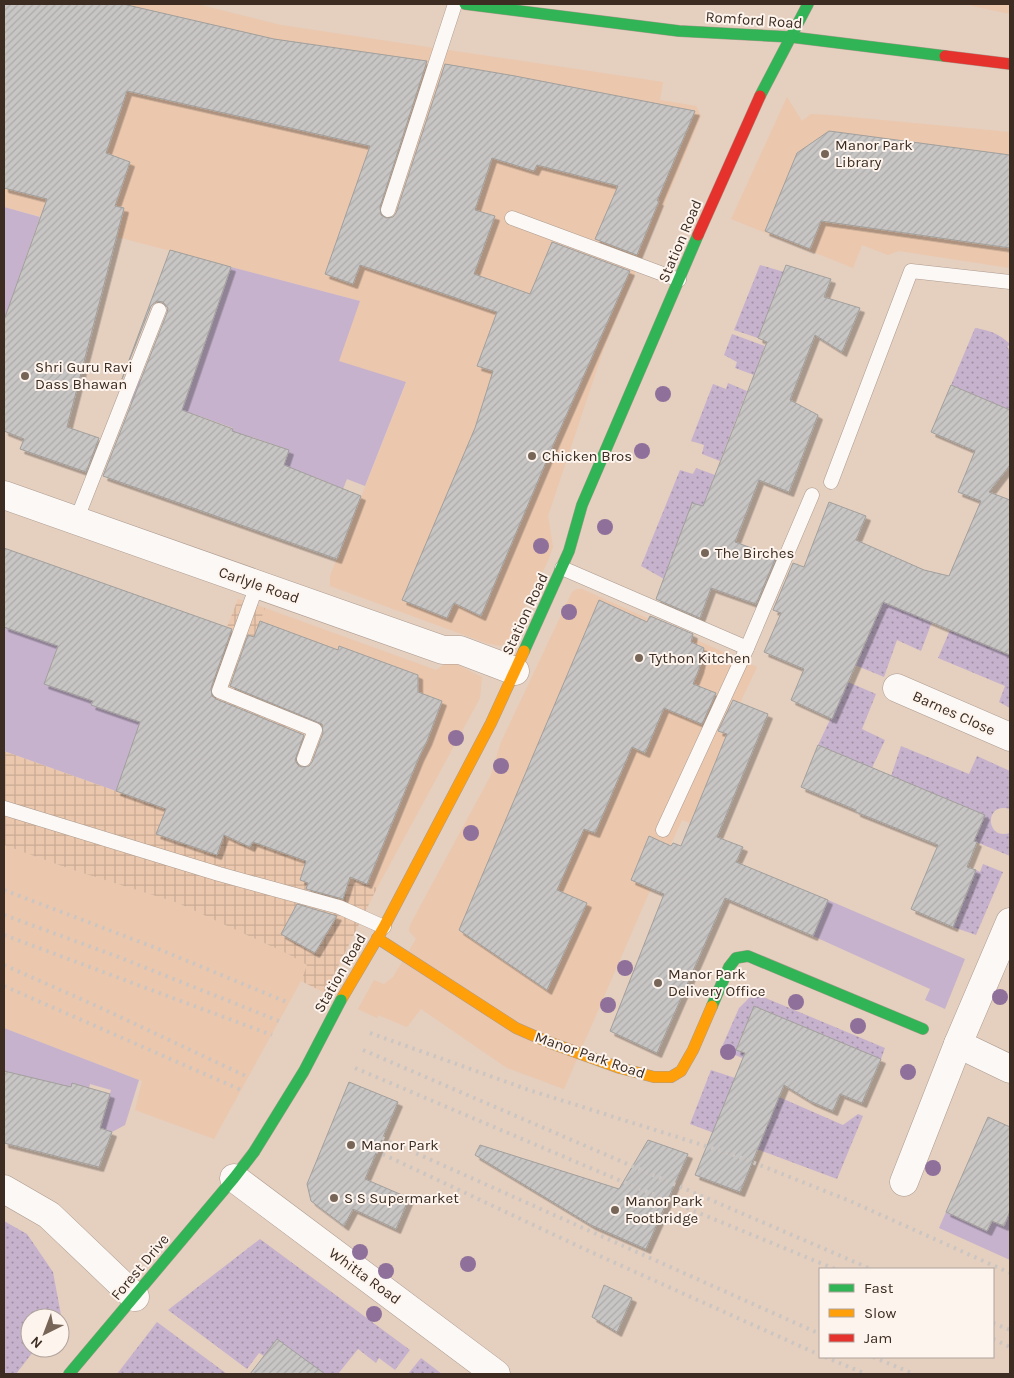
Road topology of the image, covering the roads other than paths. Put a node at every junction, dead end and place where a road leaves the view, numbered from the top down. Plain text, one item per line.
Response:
1 (455, 4) edge
2 (465, 4) edge
3 (808, 4) edge
4 (791, 37) junction
5 (1010, 64) edge
6 (388, 210) dead end
7 (512, 218) dead end
8 (679, 280) junction
9 (1010, 282) edge
10 (159, 310) dead end
11 (831, 482) dead end
12 (4, 495) edge
13 (812, 495) dead end
14 (76, 521) junction
15 (562, 568) junction
16 (257, 585) junction
17 (747, 648) junction
18 (515, 671) junction
19 (898, 688) dead end
20 (1010, 737) edge
21 (304, 759) dead end
22 (4, 808) edge
23 (663, 830) dead end
24 (1010, 922) edge
25 (381, 933) junction
26 (924, 1029) dead end
27 (958, 1044) junction
28 (1010, 1069) edge
29 (234, 1178) junction
30 (904, 1182) dead end
31 (4, 1189) edge
32 (135, 1297) junction
33 (69, 1374) edge
34 (496, 1374) edge

1 - 6 lane
2 - 4 main road, Romford Road
3 - 4 main road, Station Road
4 - 5 main road, Romford Road
4 - 8 main road, Station Road
7 - 8 lane
8 - 15 main road, Station Road
9 - 11 lane
10 - 14 lane
12 - 14 street, Carlyle Road
13 - 17 lane
14 - 16 street, Carlyle Road
15 - 17 lane
15 - 18 main road, Station Road
16 - 18 street, Carlyle Road
16 - 21 lane
17 - 23 lane
18 - 25 main road, Station Road
19 - 20 street, Barnes Close
22 - 25 lane
24 - 27 street
25 - 26 main road, Manor Park Road
25 - 29 main road, Station Road, bridge
27 - 28 street
27 - 30 street
29 - 32 main road, Forest Drive
29 - 34 street, Whitta Road
31 - 32 street
32 - 33 main road, Forest Drive

